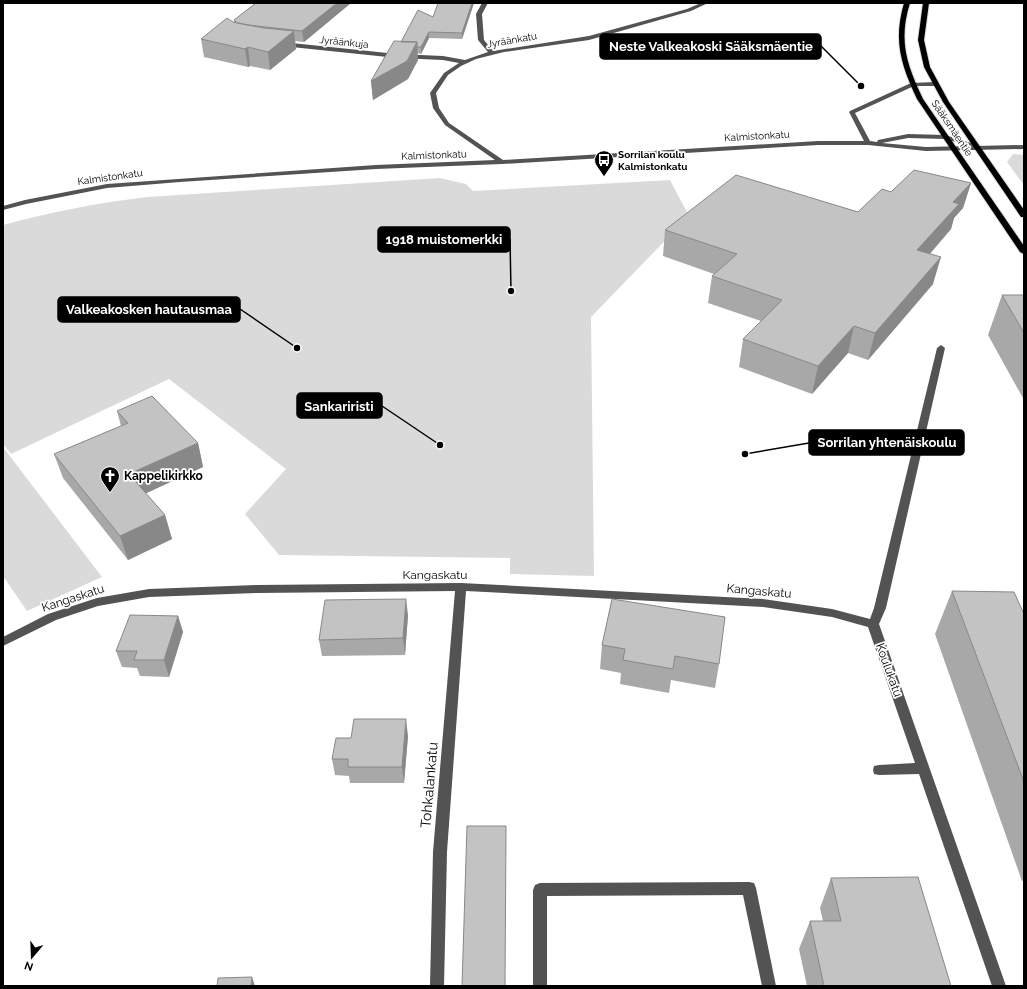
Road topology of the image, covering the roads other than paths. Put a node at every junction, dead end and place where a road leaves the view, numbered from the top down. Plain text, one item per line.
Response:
1 (485, 3) edge
2 (705, 3) edge
3 (907, 3) edge
4 (926, 3) edge
5 (274, 43) edge
6 (491, 52) junction
7 (465, 62) junction
8 (913, 84) junction
9 (935, 84) junction
10 (945, 137) junction
11 (868, 144) junction
12 (978, 147) junction
13 (1024, 147) edge
14 (954, 149) junction
15 (502, 162) junction
16 (3, 208) edge
17 (1024, 215) edge
18 (1024, 252) edge
19 (941, 348) dead end
20 (461, 587) junction
21 (873, 624) junction
22 (3, 642) edge
23 (924, 768) junction
24 (879, 770) dead end
25 (437, 986) edge
26 (540, 986) edge
27 (769, 986) edge
28 (999, 986) edge

1 - 6 street
2 - 6 street, Jyräänkatu
3 - 8 main road, Sääksmäentie
4 - 9 main road, Sääksmäentie
5 - 7 street, Jyräänkuja
6 - 7 street, Jyräänkatu
7 - 15 street, Jyräänkatu
8 - 9 street
8 - 10 main road, Sääksmäentie
8 - 11 street
9 - 12 main road, Sääksmäentie
10 - 11 street, Kalmistonkatu
10 - 12 street, Kalmistonkatu
10 - 14 main road, Sääksmäentie
11 - 14 street, Kalmistonkatu
11 - 15 street, Kalmistonkatu
12 - 13 street
12 - 14 street, Kalmistonkatu
12 - 17 main road, Sääksmäentie
14 - 18 main road, Sääksmäentie
15 - 16 street, Kalmistonkatu
19 - 21 street
20 - 21 street, Kangaskatu
20 - 22 street, Kangaskatu
20 - 25 street, Tohkalankatu
21 - 23 street, Koulukatu
23 - 24 street
23 - 28 street, Koulukatu
26 - 27 street

